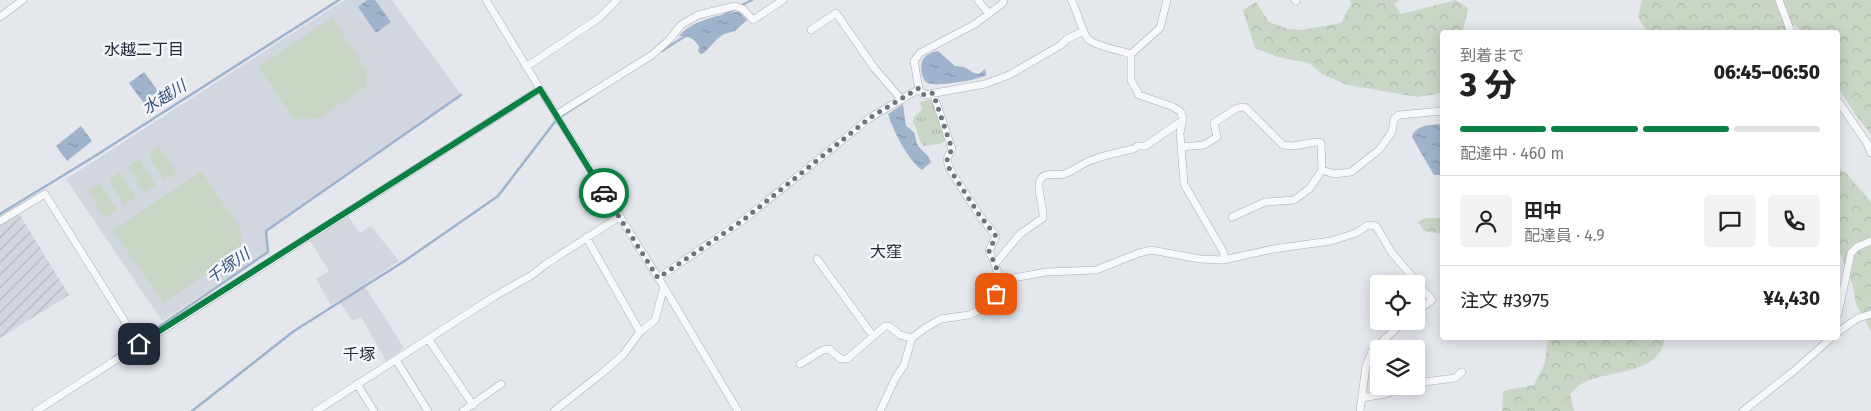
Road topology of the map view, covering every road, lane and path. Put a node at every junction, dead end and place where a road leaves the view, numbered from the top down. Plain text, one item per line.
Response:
1 (23, 0) edge
2 (486, 0) edge
3 (617, 0) edge
4 (783, 0) edge
5 (978, 0) edge
6 (1004, 0) edge
7 (1071, 0) edge
8 (1167, 0) edge
9 (1779, 0) edge
10 (989, 14) junction
11 (0, 17) edge
12 (811, 30) dead end
13 (1789, 30) edge
14 (1084, 31) junction
15 (1131, 54) junction
16 (526, 67) junction
17 (919, 88) junction
18 (540, 89) junction
19 (933, 93) junction
20 (902, 100) junction
21 (1840, 104) edge
22 (1440, 111) edge
23 (557, 118) junction
24 (1182, 121) junction
25 (1181, 147) junction
26 (1871, 153) edge
27 (1322, 170) junction
28 (1232, 217) dead end
29 (619, 218) junction
30 (0, 221) edge
31 (586, 237) junction
32 (1871, 241) edge
33 (817, 259) dead end
34 (1223, 260) junction
35 (995, 264) junction
36 (1411, 275) edge
37 (658, 278) junction
38 (1002, 283) junction
39 (664, 287) junction
40 (1425, 292) edge
41 (1840, 298) edge
42 (1425, 305) edge
43 (1871, 314) edge
44 (1394, 330) edge
45 (1840, 331) edge
46 (640, 332) junction
47 (873, 336) junction
48 (912, 338) junction
49 (429, 340) junction
50 (1829, 340) edge
51 (139, 344) junction
52 (396, 360) junction
53 (800, 364) dead end
54 (1462, 372) dead end
55 (1425, 382) edge
56 (357, 384) junction
57 (501, 384) dead end
58 (1379, 395) edge
59 (1362, 398) junction
60 (473, 405) junction
61 (36, 411) edge
62 (316, 411) edge
63 (374, 411) edge
64 (428, 411) edge
65 (463, 411) edge
66 (554, 411) edge
67 (738, 411) edge
68 (880, 411) edge
69 (1360, 411) edge
70 (1743, 411) edge

1 - 11 street
2 - 16 street
3 - 16 street
4 - 23 street
5 - 10 street
6 - 10 street
7 - 14 street
8 - 15 street
9 - 13 street
10 - 17 street
12 - 20 street
14 - 15 street
14 - 19 street
15 - 24 street
16 - 18 street
17 - 19 street
17 - 20 street
18 - 23 street
18 - 51 street
19 - 35 street
20 - 37 street
21 - 26 street
22 - 27 street
23 - 29 street
24 - 25 street
24 - 35 street
25 - 27 street
25 - 34 street
27 - 28 street
29 - 31 street
29 - 37 street
30 - 51 street
31 - 46 street
31 - 49 street
32 - 41 street
33 - 47 street
34 - 36 street
34 - 38 street
35 - 38 street
37 - 39 street
38 - 48 street
39 - 46 street
39 - 67 street
40 - 42 street
43 - 45 street
44 - 59 street
46 - 66 street
47 - 48 street
47 - 53 street
48 - 68 street
49 - 52 street
49 - 60 street
50 - 70 street
51 - 61 street
52 - 56 street
52 - 64 street
54 - 55 street
56 - 62 street
56 - 63 street
57 - 60 street
58 - 59 street
59 - 69 street
60 - 65 street

